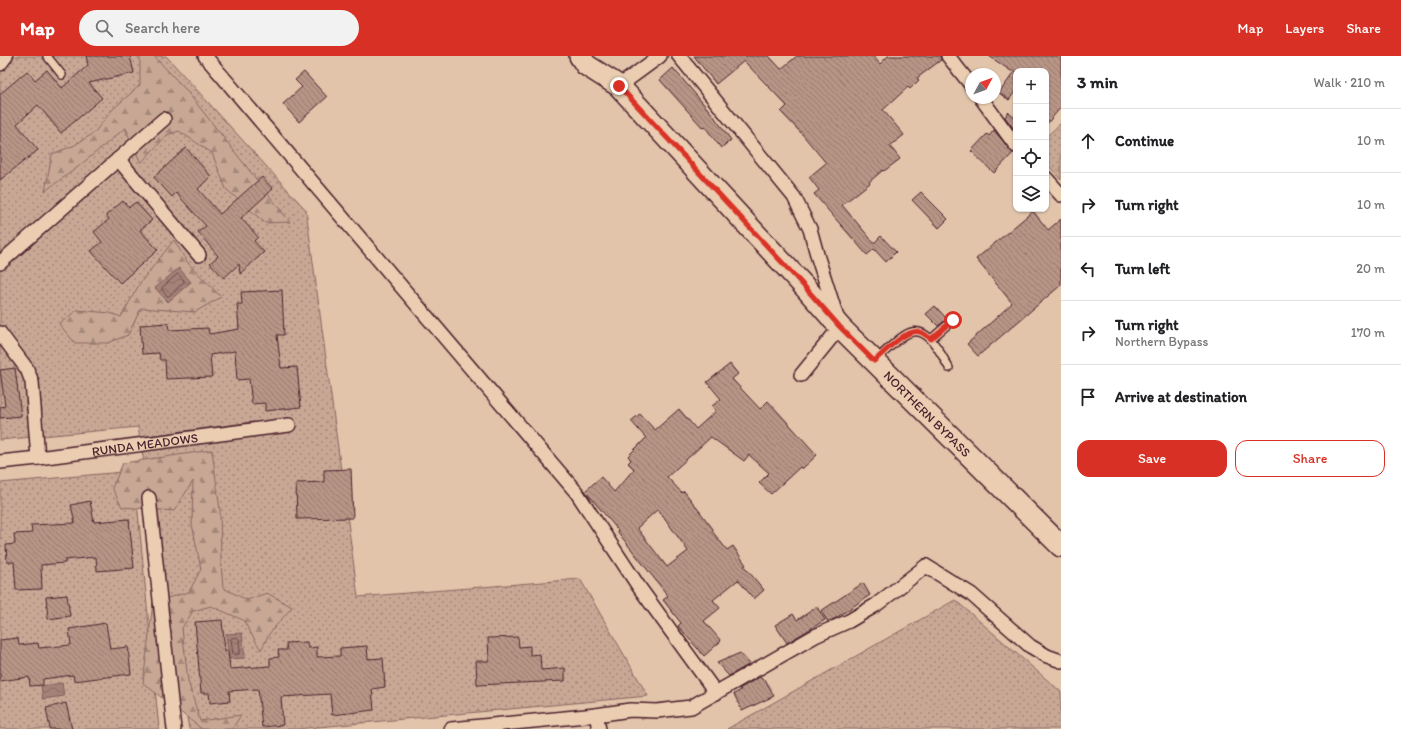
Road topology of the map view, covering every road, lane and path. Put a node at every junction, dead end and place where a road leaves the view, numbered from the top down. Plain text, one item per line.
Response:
1 (6, 56) edge
2 (47, 56) edge
3 (205, 56) edge
4 (580, 56) edge
5 (660, 56) edge
6 (679, 56) edge
7 (948, 56) edge
8 (0, 64) edge
9 (62, 75) dead end
10 (965, 77) edge
11 (619, 86) junction
12 (985, 104) edge
13 (164, 119) dead end
14 (1013, 142) edge
15 (118, 159) junction
16 (1049, 181) edge
17 (1061, 194) edge
18 (199, 255) dead end
19 (0, 263) edge
20 (953, 320) dead end
21 (840, 327) junction
22 (0, 333) edge
23 (931, 339) junction
24 (874, 361) junction
25 (949, 368) dead end
26 (801, 375) dead end
27 (289, 425) dead end
28 (38, 458) junction
29 (0, 462) edge
30 (149, 498) dead end
31 (1061, 546) edge
32 (1061, 661) edge
33 (716, 693) junction
34 (596, 715) junction
35 (174, 729) edge
36 (451, 729) edge
37 (599, 729) edge

1 - 8 street
2 - 9 lane
3 - 33 street
4 - 11 main road, NORTHERN BYPASS
5 - 11 street
6 - 21 street
7 - 10 street
11 - 21 main road, NORTHERN BYPASS
12 - 14 street
13 - 15 street
15 - 18 street
15 - 19 street
16 - 17 street
20 - 23 lane
21 - 24 main road, NORTHERN BYPASS
21 - 26 street
22 - 28 street
23 - 24 lane
23 - 25 lane
24 - 31 main road, NORTHERN BYPASS
27 - 28 street, RUNDA MEADOWS
28 - 29 street, RUNDA MEADOWS
30 - 35 street
32 - 33 street
33 - 34 street
34 - 36 street
34 - 37 street

